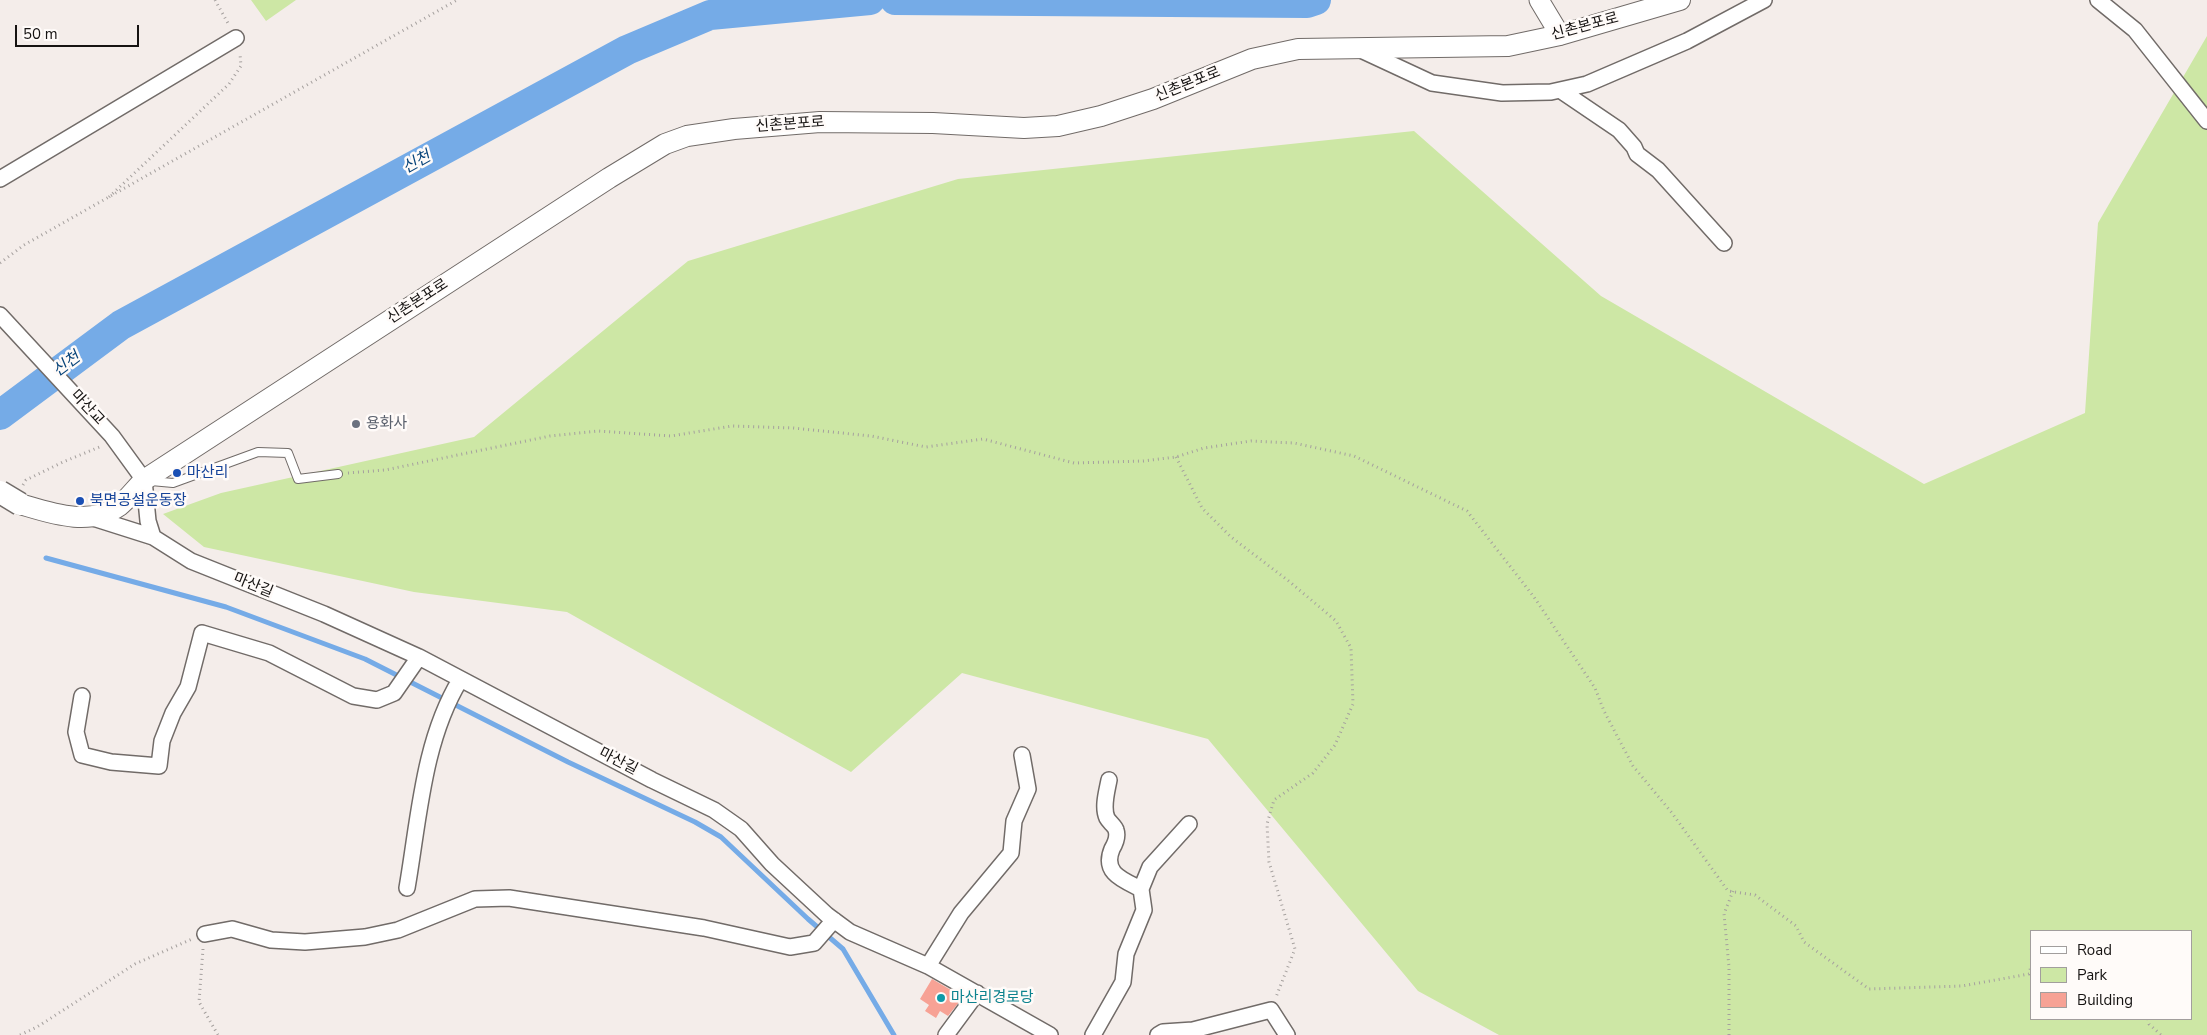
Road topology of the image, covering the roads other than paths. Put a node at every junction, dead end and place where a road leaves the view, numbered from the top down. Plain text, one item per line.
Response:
1 (1680, 0) edge
2 (1764, 0) edge
3 (2098, 0) edge
4 (1540, 1) edge
5 (1560, 35) junction
6 (236, 38) road end
7 (1357, 48) junction
8 (1560, 90) junction
9 (2207, 121) edge
10 (0, 179) edge
11 (1724, 243) dead end
12 (0, 315) edge
13 (338, 474) road end
14 (144, 480) junction
15 (14, 494) edge
16 (89, 517) junction
17 (153, 537) junction
18 (419, 658) junction
19 (456, 686) junction
20 (82, 696) dead end
21 (1022, 755) dead end
22 (1109, 780) dead end
23 (1189, 824) dead end
24 (407, 888) dead end
25 (1141, 889) junction
26 (830, 925) junction
27 (205, 934) road end
28 (928, 966) junction
29 (977, 993) junction
30 (946, 1035) edge
31 (1050, 1035) edge
32 (1093, 1035) edge
33 (1158, 1035) edge
34 (1287, 1035) edge

1 - 5 main road, 신촌본포로
2 - 8 street
3 - 9 street
4 - 5 street
5 - 7 main road, 신촌본포로
6 - 10 street
7 - 8 street
7 - 14 main road, 신촌본포로
8 - 11 street
12 - 14 street, 마산교
13 - 14 lane
14 - 16 main road, 신촌본포로
14 - 17 street
15 - 16 main road, 신촌본포로
16 - 17 street, 마산길
17 - 18 street, 마산길
18 - 19 street, 마산길
18 - 20 street
19 - 24 street
19 - 26 street, 마산길
21 - 28 street
22 - 25 street
23 - 25 street
25 - 32 street
26 - 27 street
26 - 28 street, 마산길
28 - 29 street, 마산길
29 - 30 street
29 - 31 street, 마산길
33 - 34 street

